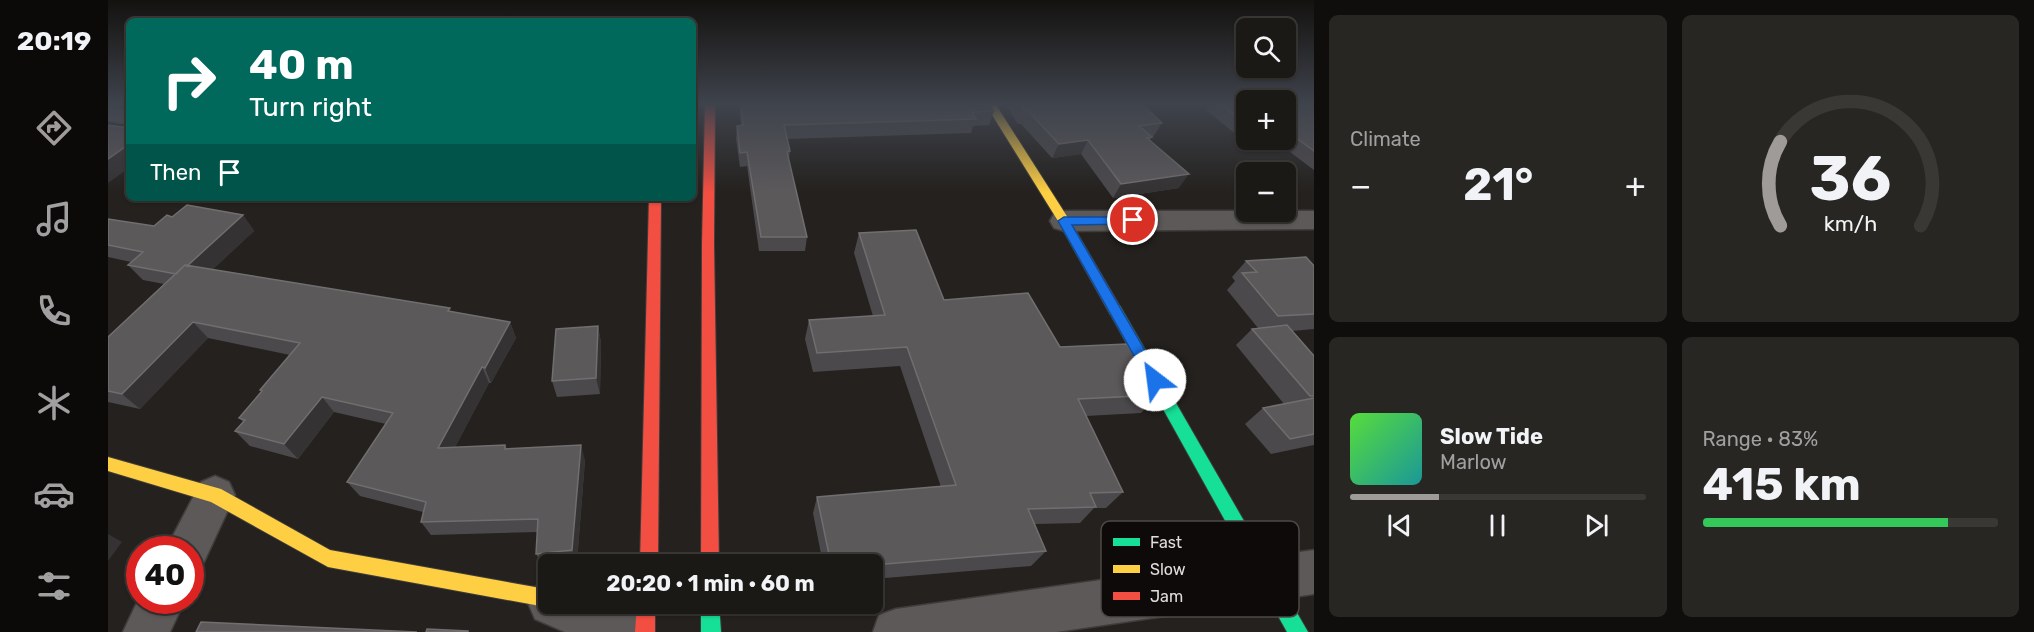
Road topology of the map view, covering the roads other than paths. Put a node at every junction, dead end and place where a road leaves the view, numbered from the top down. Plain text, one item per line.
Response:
1 (710, 134) edge
2 (1008, 134) edge
3 (655, 201) edge
4 (1314, 220) edge
5 (1064, 221) junction
6 (108, 464) edge
7 (215, 495) junction
8 (1236, 521) edge
9 (194, 536) edge
10 (649, 554) edge
11 (710, 554) edge
12 (1314, 572) edge
13 (1299, 574) edge
14 (538, 598) edge
15 (1101, 603) edge
16 (155, 614) edge
17 (577, 614) edge
18 (646, 614) edge
19 (711, 614) edge
20 (1290, 617) edge
21 (146, 632) edge
22 (621, 632) edge
23 (645, 632) edge
24 (711, 632) edge
25 (896, 632) edge
26 (1298, 632) edge

1 - 11 main road
2 - 5 main road
3 - 10 main road
4 - 5 street
5 - 8 main road
6 - 7 main road
7 - 9 street
7 - 14 main road
12 - 13 street
15 - 25 street
16 - 21 street
17 - 22 street
18 - 23 main road
19 - 24 main road
20 - 26 main road

